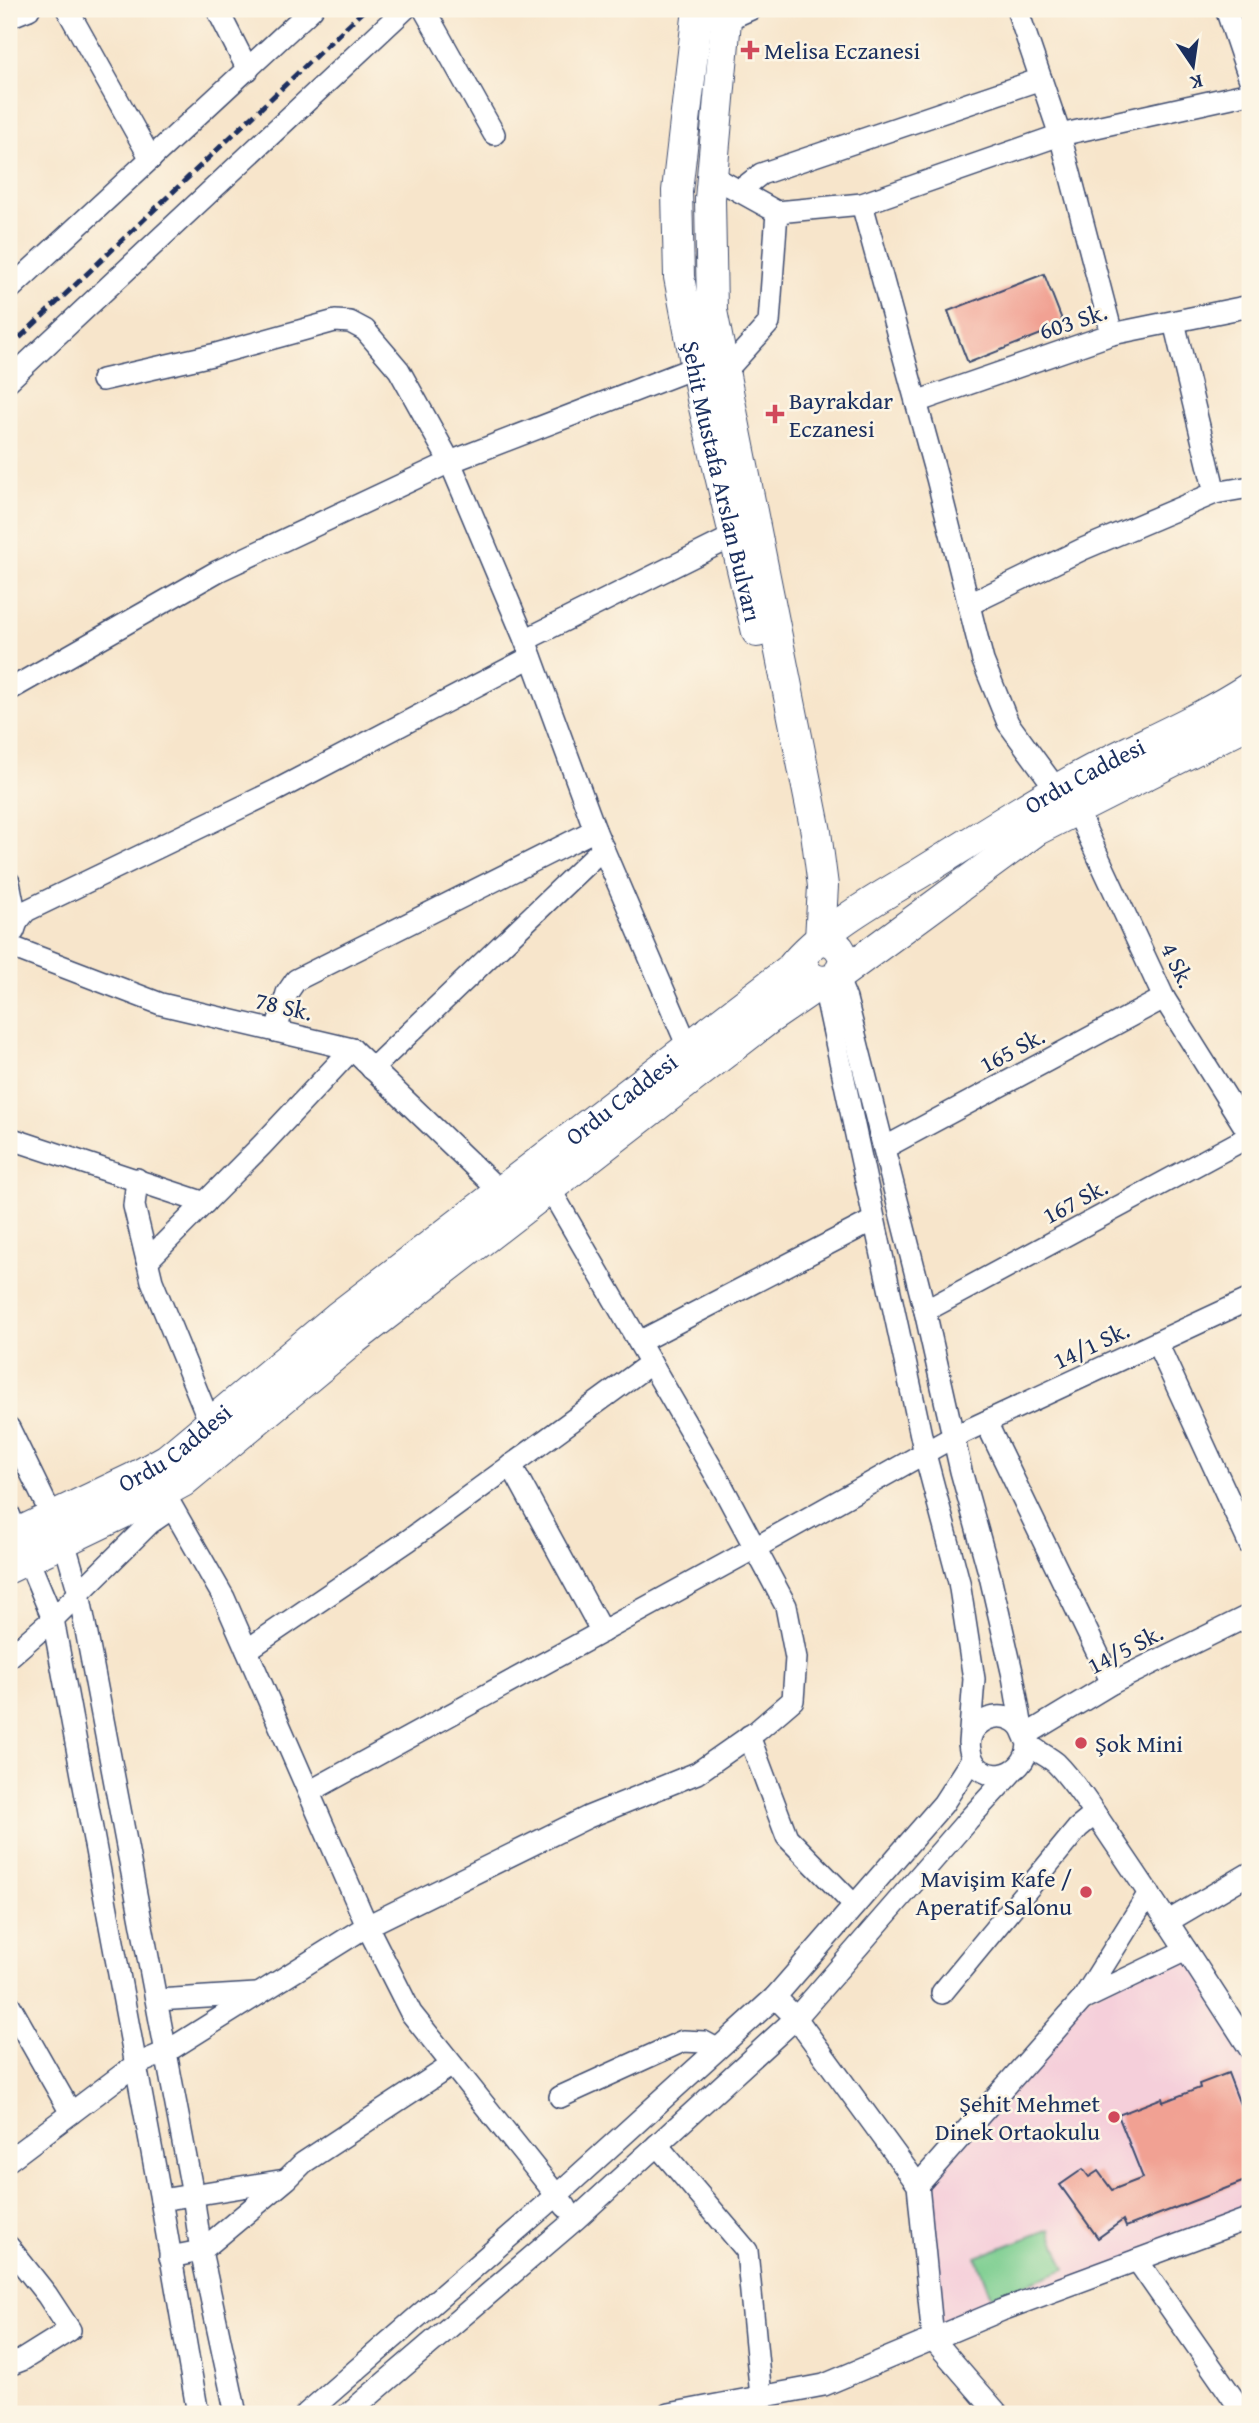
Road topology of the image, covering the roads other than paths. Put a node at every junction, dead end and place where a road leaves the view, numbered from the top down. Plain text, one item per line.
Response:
1 (29, 9) edge
2 (67, 9) edge
3 (218, 9) edge
4 (312, 9) edge
5 (405, 9) edge
6 (424, 9) edge
7 (698, 9) edge
8 (1017, 9) edge
9 (1226, 9) edge
10 (734, 12) edge
11 (9, 18) edge
12 (248, 70) junction
13 (1041, 79) junction
14 (1250, 80) edge
15 (1250, 93) edge
16 (495, 134) dead end
17 (1060, 135) junction
18 (151, 159) junction
19 (712, 176) junction
20 (739, 191) junction
21 (862, 204) junction
22 (777, 212) junction
23 (9, 290) edge
24 (1250, 306) edge
25 (1174, 322) junction
26 (1112, 334) junction
27 (695, 367) junction
28 (724, 372) junction
29 (9, 380) edge
30 (102, 380) dead end
31 (916, 402) junction
32 (450, 461) junction
33 (1250, 487) edge
34 (1215, 494) junction
35 (734, 536) junction
36 (970, 604) junction
37 (528, 649) junction
38 (1250, 687) edge
39 (9, 690) edge
40 (1250, 720) edge
41 (1067, 799) junction
42 (599, 839) junction
43 (9, 882) edge
44 (17, 922) junction
45 (9, 944) edge
46 (809, 949) junction
47 (830, 979) junction
48 (1164, 998) junction
49 (276, 1031) junction
50 (688, 1047) junction
51 (352, 1049) junction
52 (372, 1069) junction
53 (1250, 1136) edge
54 (9, 1138) edge
55 (884, 1148) junction
56 (542, 1178) junction
57 (138, 1179) junction
58 (511, 1202) junction
59 (205, 1203) junction
60 (874, 1220) junction
61 (147, 1261) junction
62 (1250, 1299) edge
63 (925, 1311) junction
64 (639, 1342) junction
65 (1157, 1343) junction
66 (651, 1363) junction
67 (986, 1422) junction
68 (210, 1423) junction
69 (9, 1428) edge
70 (953, 1437) junction
71 (925, 1454) junction
72 (511, 1465) junction
73 (168, 1500) junction
74 (57, 1529) junction
75 (14, 1542) edge
76 (1250, 1545) edge
77 (755, 1548) junction
78 (79, 1593) junction
79 (1250, 1615) edge
80 (53, 1619) junction
81 (602, 1632) junction
82 (247, 1650) junction
83 (9, 1657) edge
84 (1112, 1683) junction
85 (1025, 1735) junction
86 (750, 1736) junction
87 (971, 1751) junction
88 (1013, 1771) junction
89 (309, 1793) junction
90 (1095, 1814) junction
91 (1250, 1874) edge
92 (1149, 1893) junction
93 (854, 1905) junction
94 (1167, 1922) junction
95 (367, 1926) junction
96 (1186, 1950) junction
97 (942, 1993) dead end
98 (258, 1994) junction
99 (775, 1997) junction
100 (156, 2000) junction
101 (1082, 2000) junction
102 (9, 2004) edge
103 (796, 2018) junction
104 (717, 2049) junction
105 (1250, 2049) edge
106 (166, 2052) junction
107 (135, 2065) junction
108 (452, 2065) junction
109 (560, 2097) dead end
110 (71, 2113) junction
111 (657, 2145) junction
112 (9, 2160) edge
113 (287, 2179) junction
114 (918, 2185) junction
115 (193, 2195) junction
116 (556, 2196) junction
117 (160, 2200) junction
118 (1250, 2218) edge
119 (576, 2219) junction
120 (9, 2247) edge
121 (201, 2251) junction
122 (170, 2257) junction
123 (1137, 2260) junction
124 (933, 2339) junction
125 (9, 2365) edge
126 (761, 2397) junction
127 (357, 2410) edge
128 (721, 2410) edge
129 (198, 2414) edge
130 (236, 2414) edge
131 (306, 2414) edge
132 (668, 2414) edge
133 (998, 2414) edge
134 (1244, 2414) edge

1 - 11 street
2 - 18 street
3 - 12 street
4 - 12 street
5 - 29 street
6 - 16 street
7 - 27 main road, Şehit Mustafa Arslan Bulvarı
8 - 13 street
9 - 14 street
10 - 19 main road, Şehit Mustafa Arslan Bulvarı
12 - 18 street
13 - 17 street
13 - 20 street
15 - 17 street
17 - 21 street
17 - 26 street
18 - 23 street
19 - 20 street
19 - 28 main road, Şehit Mustafa Arslan Bulvarı
20 - 22 street
21 - 22 street
21 - 31 street, 4 Sk.
22 - 28 street
24 - 25 street, 603 Sk.
25 - 26 street, 603 Sk.
25 - 34 street
26 - 31 street, 603 Sk.
27 - 32 street
27 - 35 main road, Şehit Mustafa Arslan Bulvarı
28 - 46 main road, Şehit Mustafa Arslan Bulvarı
30 - 32 street
31 - 36 street, 4 Sk.
32 - 37 street
32 - 39 street
33 - 34 street
34 - 36 street
35 - 37 street
35 - 46 main road, Şehit Mustafa Arslan Bulvarı
36 - 41 street, 4 Sk.
37 - 42 street
37 - 44 street
38 - 41 main road, Ordu Caddesi
40 - 41 main road, Ordu Caddesi
41 - 46 main road, Ordu Caddesi
41 - 47 main road, Ordu Caddesi
41 - 48 street, 4 Sk.
42 - 49 street
42 - 50 street
42 - 52 street
43 - 44 street
44 - 45 street
45 - 49 street, 78 Sk.
46 - 47 main road
46 - 50 main road, Ordu Caddesi
47 - 55 street
47 - 56 main road, Ordu Caddesi
47 - 60 street
48 - 53 street, 4 Sk.
48 - 55 street, 165 Sk.
49 - 51 street, 78 Sk.
50 - 56 main road, Ordu Caddesi
51 - 52 street
51 - 59 street
52 - 58 street
53 - 63 street, 167 Sk.
54 - 57 street
55 - 63 street
56 - 58 main road, Ordu Caddesi
56 - 64 street
57 - 59 street
57 - 61 street
58 - 68 main road, Ordu Caddesi
58 - 73 main road, Ordu Caddesi
59 - 61 street
60 - 64 street
60 - 71 street
61 - 68 street
62 - 65 street, 14/1 Sk.
63 - 70 street
64 - 66 street
65 - 67 street, 14/1 Sk.
65 - 76 street
66 - 72 street
66 - 77 street
67 - 70 street, 14/1 Sk.
67 - 84 street
68 - 74 main road, Ordu Caddesi
69 - 74 street
70 - 71 street, 14/1 Sk.
70 - 85 street
71 - 77 street, 14/1 Sk.
71 - 87 street
72 - 81 street
72 - 82 street
73 - 74 main road, Ordu Caddesi
73 - 78 street
73 - 82 street
74 - 75 main road, Ordu Caddesi
74 - 78 street
75 - 80 street
77 - 81 street, 14/1 Sk.
77 - 86 street
78 - 80 street
78 - 100 street
79 - 84 street, 14/5 Sk.
80 - 83 street
80 - 107 street
81 - 89 street, 14/1 Sk.
82 - 89 street
84 - 85 street, 14/5 Sk.
85 - 87 street
85 - 88 street
85 - 90 street
86 - 93 street
86 - 95 street
87 - 88 street
87 - 93 street
88 - 103 street
89 - 95 street
90 - 92 street
90 - 97 street
91 - 94 street
92 - 94 street
92 - 101 street
93 - 99 street
94 - 96 street
95 - 98 street
95 - 108 street
96 - 101 street
96 - 105 street
98 - 100 street
98 - 106 street
99 - 103 street
99 - 104 street
100 - 106 street
101 - 114 street
102 - 110 street
103 - 111 street
103 - 114 street
104 - 109 street
104 - 116 street
106 - 107 street
106 - 115 street
107 - 110 street
107 - 117 street
108 - 113 street
108 - 116 street
110 - 112 street
111 - 119 street
111 - 126 street
113 - 115 street
113 - 121 street
114 - 124 street
115 - 117 street
115 - 121 street
116 - 119 street
116 - 131 street
117 - 122 street
118 - 123 street
119 - 127 street
120 - 125 street
121 - 122 street
121 - 130 street
122 - 129 street
123 - 124 street
123 - 134 street
124 - 126 street
124 - 133 street
126 - 128 street
128 - 132 street

